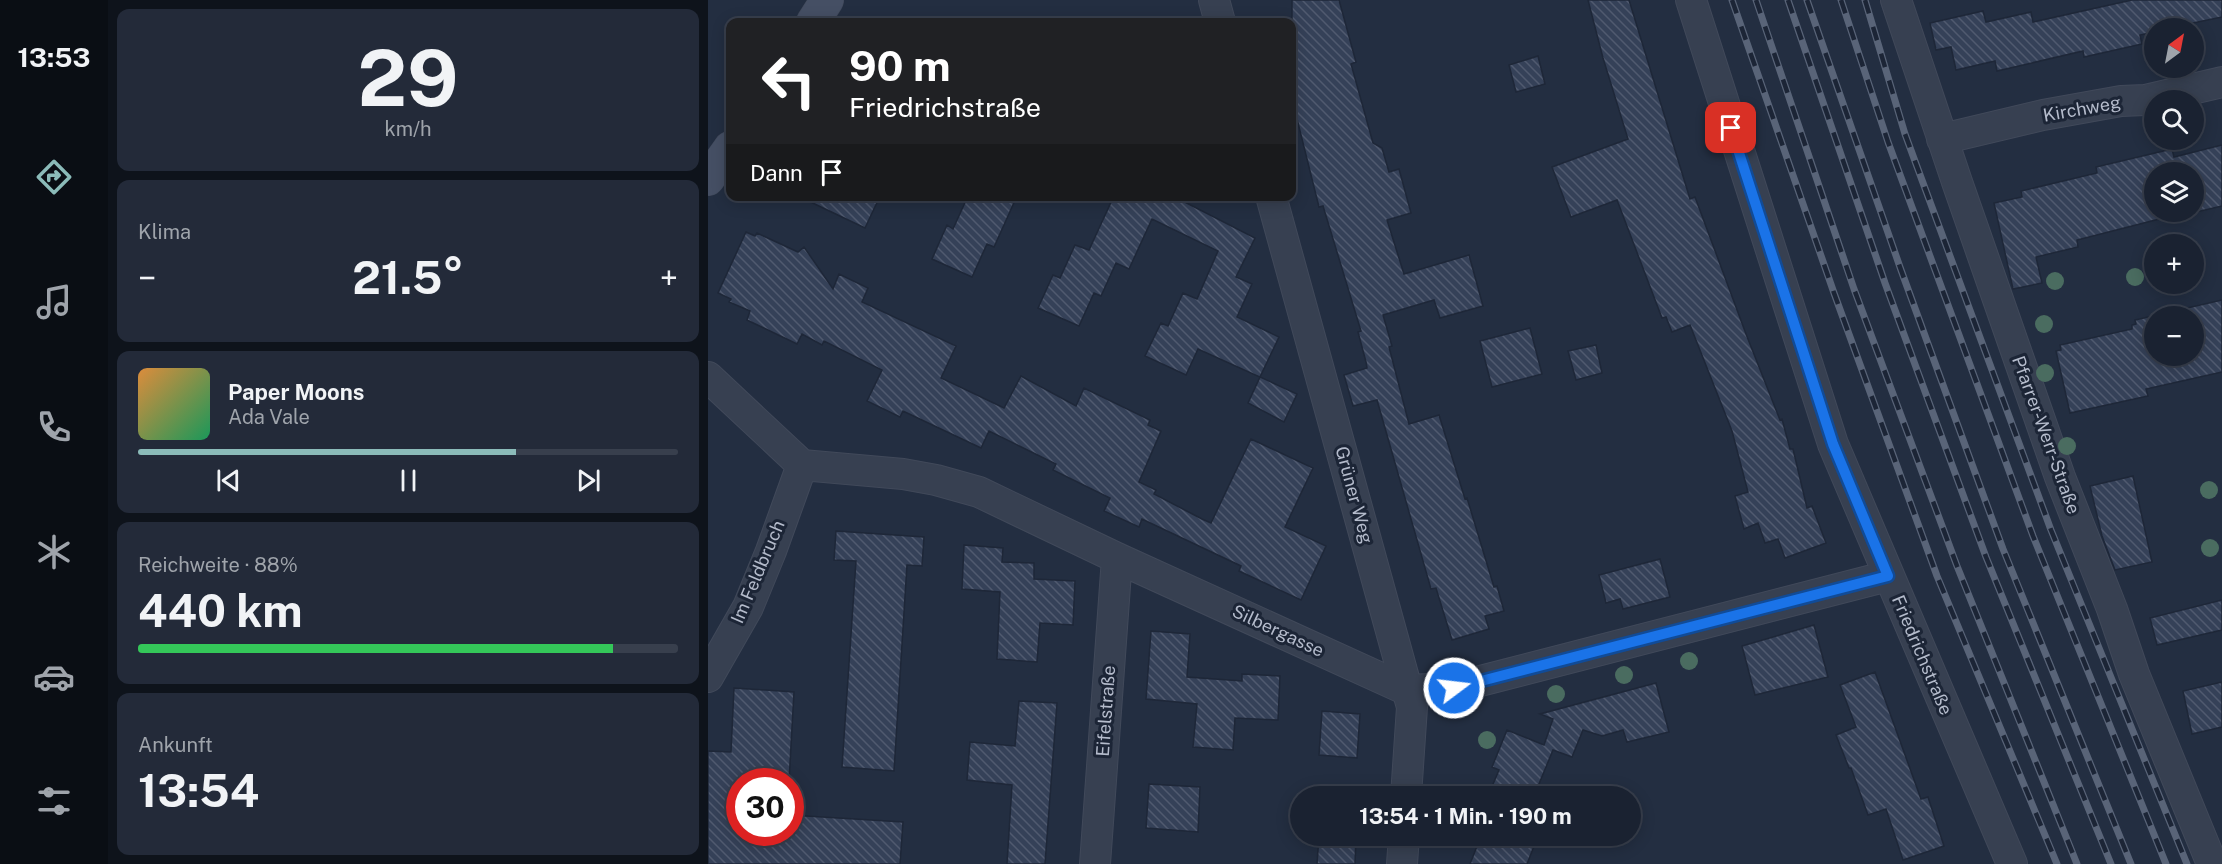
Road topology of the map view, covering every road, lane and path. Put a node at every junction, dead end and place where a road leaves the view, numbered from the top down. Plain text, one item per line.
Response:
1 (827, 0) edge
2 (1214, 0) edge
3 (1691, 0) edge
4 (1896, 0) edge
5 (816, 18) edge
6 (1219, 18) edge
7 (2222, 82) edge
8 (1942, 139) junction
9 (726, 154) edge
10 (708, 179) edge
11 (1272, 201) edge
12 (708, 377) edge
13 (802, 465) junction
14 (1117, 558) junction
15 (1888, 576) junction
16 (708, 677) edge
17 (1407, 690) junction
18 (1407, 786) edge
19 (1403, 846) edge
20 (1095, 864) edge
21 (1402, 864) edge
22 (2012, 864) edge
23 (2212, 864) edge

1 - 5 street
2 - 6 street
3 - 15 street, Friedrichstraße
4 - 8 street, Pfarrer-Werr-Straße
7 - 8 street, Kirchweg
8 - 23 street, Pfarrer-Werr-Straße
9 - 10 street
11 - 17 street, Grüner Weg
12 - 13 street
13 - 14 street, Silbergasse
13 - 16 street, Im Feldbruch
14 - 17 street, Silbergasse
14 - 20 street, Eifelstraße
15 - 17 street, Silbergasse
15 - 22 street, Friedrichstraße
17 - 18 street, Grüner Weg
19 - 21 street

